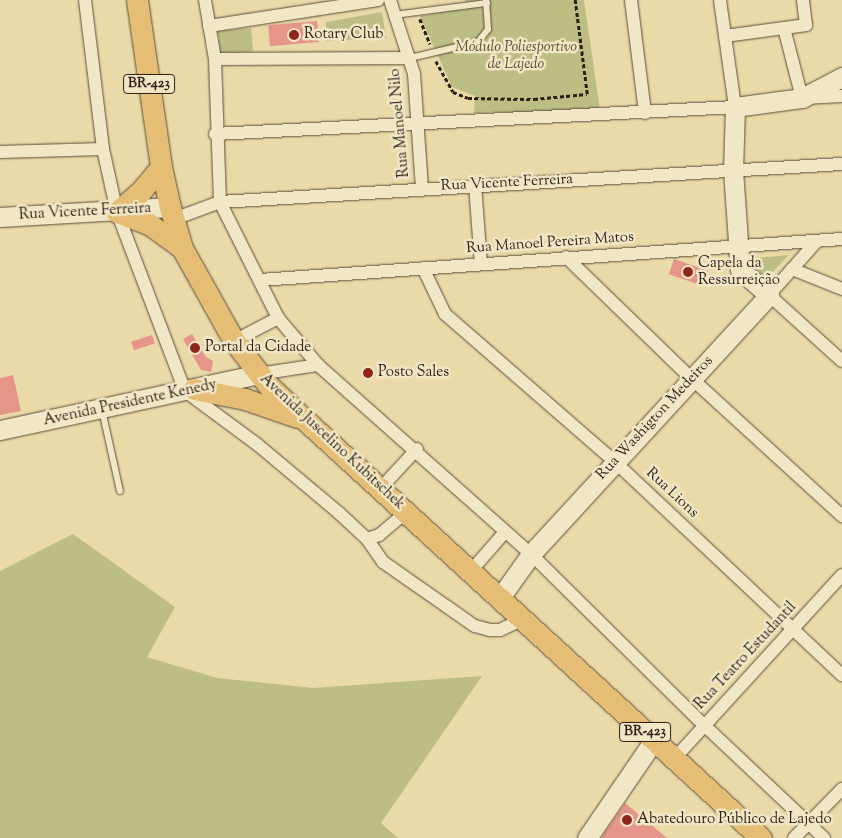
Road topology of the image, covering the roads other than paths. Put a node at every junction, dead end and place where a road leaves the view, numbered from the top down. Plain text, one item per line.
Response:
1 (85, 0) edge
2 (137, 0) edge
3 (205, 0) edge
4 (378, 0) edge
5 (390, 0) edge
6 (630, 0) edge
7 (720, 0) edge
8 (803, 0) edge
9 (487, 1) edge
10 (393, 15) junction
11 (209, 26) junction
12 (784, 28) junction
13 (724, 36) junction
14 (410, 58) junction
15 (215, 59) junction
16 (842, 77) edge
17 (842, 96) edge
18 (802, 98) junction
19 (735, 107) junction
20 (645, 113) junction
21 (419, 124) junction
22 (215, 134) junction
23 (103, 149) junction
24 (0, 152) edge
25 (842, 164) edge
26 (161, 167) junction
27 (733, 171) junction
28 (475, 185) junction
29 (422, 188) junction
30 (220, 202) junction
31 (117, 212) junction
32 (172, 213) junction
33 (0, 217) edge
34 (842, 238) edge
35 (817, 240) junction
36 (182, 248) junction
37 (738, 248) junction
38 (566, 257) junction
39 (481, 264) junction
40 (423, 268) junction
41 (792, 268) junction
42 (260, 280) junction
43 (842, 289) edge
44 (770, 295) junction
45 (278, 318) junction
46 (234, 341) junction
47 (842, 361) edge
48 (318, 365) junction
49 (259, 374) junction
50 (691, 378) junction
51 (189, 390) junction
52 (102, 409) junction
53 (304, 419) junction
54 (0, 430) edge
55 (416, 449) junction
56 (614, 461) junction
57 (380, 488) junction
58 (120, 491) dead end
59 (406, 512) junction
60 (842, 516) edge
61 (505, 532) junction
62 (368, 539) junction
63 (531, 554) junction
64 (470, 572) junction
65 (842, 575) edge
66 (499, 599) junction
67 (525, 624) junction
68 (793, 628) junction
69 (842, 675) edge
70 (704, 726) junction
71 (654, 740) junction
72 (674, 759) junction
73 (842, 789) edge
74 (809, 823) junction
75 (586, 838) edge
76 (761, 838) edge
77 (794, 838) edge
78 (824, 838) edge

1 - 23 street
2 - 26 main road, BR-423
3 - 11 street
4 - 11 street
5 - 10 street, Rua Manoel Nilo
6 - 20 street
7 - 13 street
8 - 12 street
9 - 10 lane
9 - 14 lane
10 - 14 street, Rua Manoel Nilo
11 - 15 street
12 - 13 street
12 - 18 street
13 - 19 street
14 - 15 street
14 - 21 street, Rua Manoel Nilo
15 - 22 street
16 - 18 street
17 - 18 street
18 - 19 street
19 - 20 street
19 - 27 street
20 - 21 street
21 - 22 street
21 - 29 street, Rua Manoel Nilo
22 - 30 street
23 - 24 street
23 - 31 street
25 - 27 street, Rua Vicente Ferreira
26 - 31 main road
26 - 32 main road, Avenida Juscelino Kubitschek / BR-423
27 - 28 street, Rua Vicente Ferreira
27 - 37 street
28 - 29 street, Rua Vicente Ferreira
28 - 39 street
29 - 30 street, Rua Vicente Ferreira
30 - 32 street, Rua Vicente Ferreira
30 - 42 street
31 - 32 street, Rua Vicente Ferreira
31 - 33 street, Rua Vicente Ferreira
31 - 36 main road
31 - 51 street
32 - 36 main road, Avenida Juscelino Kubitschek / BR-423
34 - 35 street, Rua Manoel Pereira Matos
35 - 37 street, Rua Manoel Pereira Matos
35 - 41 street, Rua Washigton Medeiros
36 - 46 main road, Avenida Juscelino Kubitschek / BR-423
37 - 38 street, Rua Manoel Pereira Matos
37 - 44 street
38 - 39 street, Rua Manoel Pereira Matos
38 - 50 street
39 - 40 street, Rua Manoel Pereira Matos
40 - 42 street, Rua Manoel Pereira Matos
40 - 56 street, Rua Lions
41 - 43 street
41 - 44 street, Rua Washigton Medeiros
42 - 45 street
44 - 47 street
44 - 50 street, Rua Washigton Medeiros
45 - 46 street
45 - 48 street
46 - 49 main road, Avenida Juscelino Kubitschek / BR-423
48 - 49 street
48 - 55 street
49 - 51 street, Avenida Presidente Kenedy
49 - 53 main road, Avenida Juscelino Kubitschek / BR-423
50 - 56 street, Rua Washigton Medeiros
50 - 60 street
51 - 52 street, Avenida Presidente Kenedy
51 - 53 main road
51 - 62 street
52 - 54 street, Avenida Presidente Kenedy
52 - 58 lane
53 - 57 main road, Avenida Juscelino Kubitschek / BR-423
55 - 57 street
55 - 61 street
56 - 63 street, Rua Washigton Medeiros
56 - 68 street, Rua Lions
57 - 59 main road, Avenida Juscelino Kubitschek / BR-423
59 - 62 street
59 - 64 main road, Avenida Juscelino Kubitschek / BR-423
61 - 63 street
61 - 64 street
62 - 67 street
63 - 66 street, Rua Washigton Medeiros
63 - 70 street
64 - 66 main road, Avenida Juscelino Kubitschek / BR-423
65 - 68 street, Rua Teatro Estudantil
66 - 67 main road, Avenida Juscelino Kubitschek / BR-423
67 - 71 main road, BR-423
68 - 69 street, Rua Lions
68 - 70 street, Rua Teatro Estudantil
70 - 72 street, Rua Teatro Estudantil
70 - 74 street
71 - 72 main road, BR-423
71 - 75 street
72 - 76 main road, BR-423
73 - 74 street
74 - 77 street
74 - 78 street

